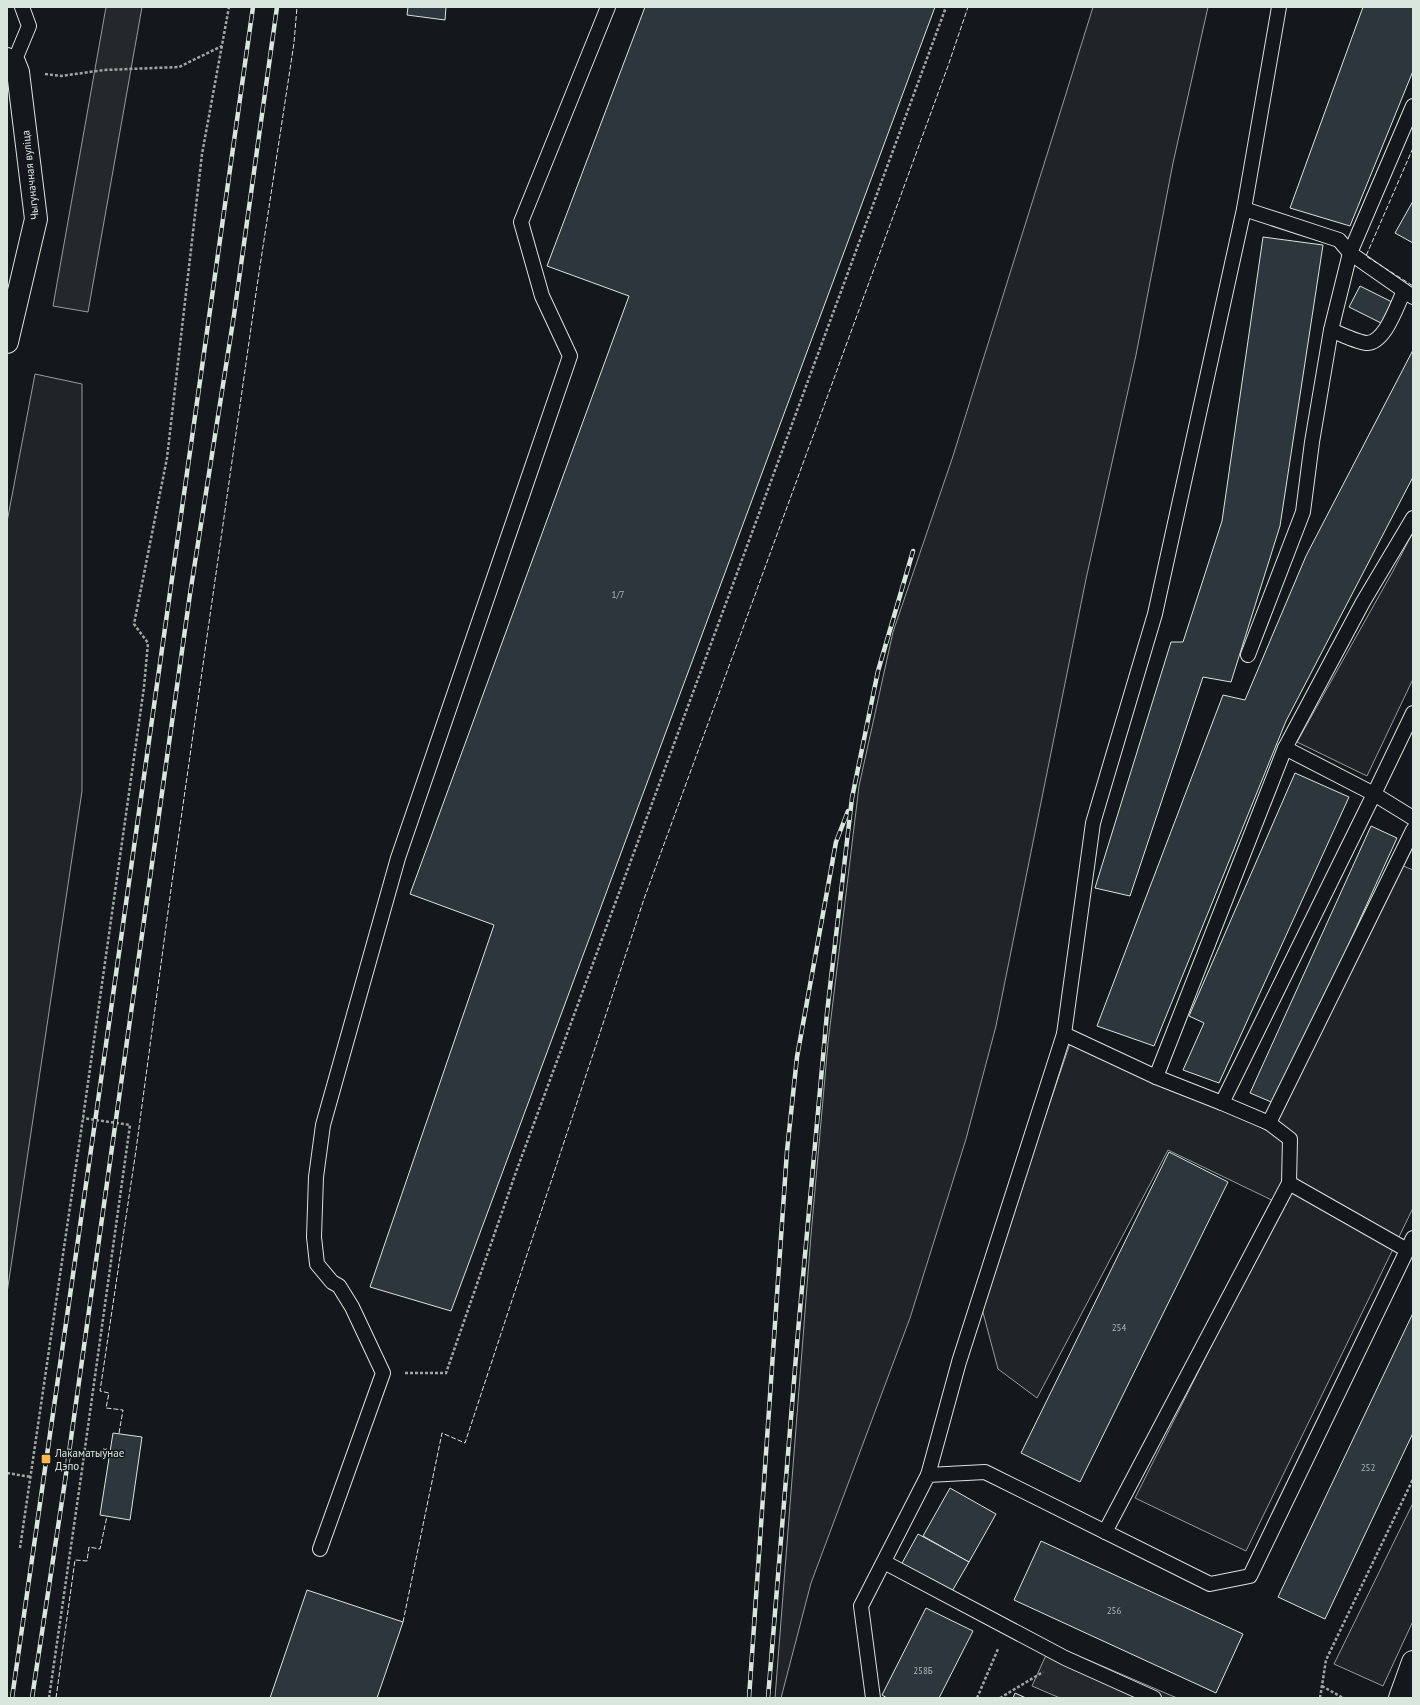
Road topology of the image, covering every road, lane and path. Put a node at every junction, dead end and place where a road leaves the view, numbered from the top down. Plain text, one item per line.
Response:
1 (22, 7) edge
2 (35, 7) edge
3 (229, 7) edge
4 (608, 7) edge
5 (946, 7) edge
6 (1279, 7) edge
7 (29, 26) junction
8 (222, 46) junction
9 (13, 64) edge
10 (1413, 106) edge
11 (1244, 210) junction
12 (1350, 253) junction
13 (1409, 294) edge
14 (1331, 330) junction
15 (7, 342) edge
16 (1413, 518) edge
17 (1248, 655) dead end
18 (1413, 713) edge
19 (1285, 748) junction
20 (1374, 794) junction
21 (1413, 818) edge
22 (1413, 830) edge
23 (1064, 1034) junction
24 (1156, 1077) junction
25 (1222, 1104) junction
26 (83, 1118) junction
27 (1269, 1123) junction
28 (1289, 1183) junction
29 (1410, 1244) edge
30 (383, 1373) junction
31 (7, 1473) edge
32 (928, 1475) junction
33 (31, 1476) junction
34 (1413, 1479) edge
35 (1105, 1532) junction
36 (20, 1548) dead end
37 (320, 1549) dead end
38 (884, 1562) junction
39 (1007, 1628) junction
40 (1065, 1658) junction
41 (1413, 1662) edge
42 (1322, 1686) junction
43 (49, 1698) edge
44 (873, 1698) edge
45 (977, 1698) edge
46 (1000, 1698) edge
47 (1154, 1698) edge
48 (1320, 1698) edge
49 (1343, 1698) edge
50 (1400, 1698) edge

1 - 7 lane
2 - 7 lane
3 - 8 path
4 - 30 lane
5 - 30 path
6 - 11 lane
7 - 9 lane
8 - 9 path
8 - 26 path
9 - 15 street, Чыгуначная вуліца
10 - 12 lane
11 - 12 lane
11 - 23 lane
12 - 13 lane
12 - 14 lane
13 - 14 lane
14 - 17 lane
16 - 19 lane
18 - 20 lane
19 - 20 lane
19 - 24 lane
20 - 21 lane
20 - 25 lane
22 - 27 lane
23 - 24 lane
23 - 32 lane
24 - 25 lane
25 - 27 lane
26 - 33 path
26 - 43 path
27 - 28 lane
28 - 29 lane
28 - 35 lane
29 - 35 lane
30 - 37 lane
31 - 33 path
32 - 35 lane
32 - 38 lane
33 - 36 path
34 - 42 path
38 - 39 lane
38 - 44 lane
39 - 40 lane
39 - 45 path
40 - 46 path
40 - 47 lane
41 - 50 street
42 - 48 path
42 - 49 path

